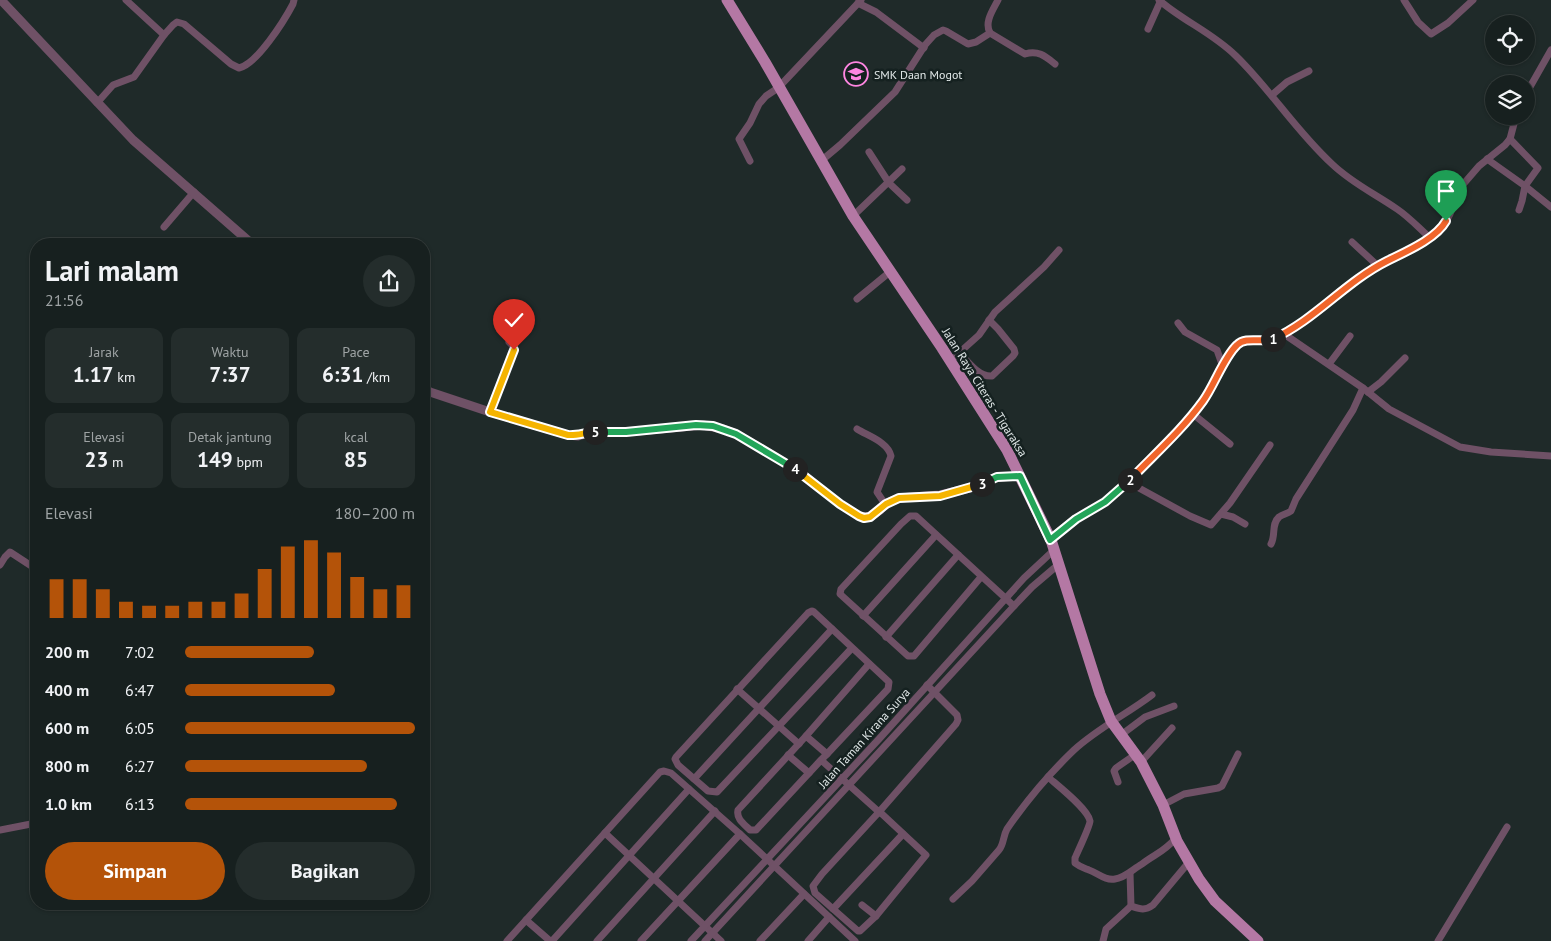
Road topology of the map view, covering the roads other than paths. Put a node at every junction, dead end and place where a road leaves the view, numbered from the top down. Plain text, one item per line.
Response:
1 (1, 0) edge
2 (126, 0) edge
3 (294, 0) edge
4 (727, 0) edge
5 (998, 0) edge
6 (1160, 0) edge
7 (1404, 0) edge
8 (1473, 0) edge
9 (859, 1) edge
10 (1148, 29) dead end
11 (990, 33) junction
12 (164, 35) junction
13 (924, 48) junction
14 (1551, 50) edge
15 (1055, 64) dead end
16 (1309, 71) dead end
17 (1535, 78) edge
18 (778, 88) junction
19 (1272, 95) junction
20 (97, 103) junction
21 (1514, 125) edge
22 (1510, 139) junction
23 (869, 152) dead end
24 (1487, 159) junction
25 (750, 161) dead end
26 (821, 161) junction
27 (902, 169) dead end
28 (889, 183) junction
29 (1525, 186) junction
30 (194, 192) junction
31 (907, 200) dead end
32 (1551, 207) edge
33 (1518, 210) dead end
34 (853, 216) junction
35 (164, 227) dead end
36 (1429, 237) junction
37 (245, 238) edge
38 (1352, 242) dead end
39 (1059, 250) dead end
40 (1378, 266) junction
41 (891, 271) junction
42 (857, 299) dead end
43 (989, 320) junction
44 (1178, 323) dead end
45 (1284, 334) junction
46 (1350, 336) dead end
47 (509, 342) dead end
48 (960, 352) junction
49 (1405, 358) dead end
50 (950, 361) junction
51 (1328, 364) junction
52 (1223, 367) junction
53 (1365, 390) junction
54 (430, 392) edge
55 (490, 412) junction
56 (1193, 414) junction
57 (857, 429) dead end
58 (1230, 444) dead end
59 (1270, 445) dead end
60 (1551, 456) edge
61 (1020, 476) junction
62 (1128, 482) junction
63 (886, 504) junction
64 (1221, 514) junction
65 (1245, 524) dead end
66 (936, 535) junction
67 (1271, 544) dead end
68 (1052, 545) junction
69 (958, 555) junction
70 (1059, 564) junction
71 (0, 565) edge
72 (30, 565) edge
73 (981, 577) junction
74 (1006, 600) junction
75 (1014, 606) junction
76 (862, 616) junction
77 (832, 628) junction
78 (886, 637) junction
79 (852, 648) junction
80 (869, 664) junction
81 (927, 685) junction
82 (738, 689) junction
83 (935, 692) junction
84 (1152, 695) dead end
85 (1174, 706) dead end
86 (758, 708) junction
87 (1111, 721) junction
88 (780, 726) junction
89 (1172, 728) dead end
90 (1121, 735) junction
91 (806, 736) junction
92 (799, 744) junction
93 (827, 754) junction
94 (1238, 754) dead end
95 (788, 755) junction
96 (1138, 758) junction
97 (820, 760) junction
98 (809, 773) junction
99 (1048, 777) junction
100 (694, 779) junction
101 (842, 779) junction
102 (1118, 782) dead end
103 (848, 784) junction
104 (689, 789) junction
105 (1163, 805) junction
106 (715, 811) junction
107 (879, 812) junction
108 (30, 824) edge
109 (1507, 827) dead end
110 (0, 830) edge
111 (605, 833) junction
112 (740, 834) junction
113 (903, 834) junction
114 (1176, 838) junction
115 (629, 856) junction
116 (767, 860) junction
117 (1189, 862) junction
118 (773, 866) junction
119 (1130, 872) junction
120 (654, 878) junction
121 (804, 894) junction
122 (953, 898) dead end
123 (678, 900) junction
124 (862, 905) dead end
125 (1131, 906) junction
126 (833, 910) junction
127 (876, 916) junction
128 (829, 917) junction
129 (526, 920) junction
130 (705, 926) junction
131 (712, 933) junction
132 (854, 940) edge
133 (507, 941) edge
134 (551, 941) edge
135 (597, 941) edge
136 (641, 941) edge
137 (691, 941) edge
138 (705, 941) edge
139 (721, 941) edge
140 (760, 941) edge
141 (808, 941) edge
142 (1103, 941) edge
143 (1258, 941) edge
144 (1438, 941) edge

1 - 20 street
2 - 12 street
3 - 12 street
4 - 18 main road, Jalan Raya Citeras - Tigaraksa
5 - 11 street
6 - 10 street
6 - 19 street
7 - 8 street
9 - 13 street
9 - 18 street
11 - 13 street
11 - 15 street
12 - 20 street
13 - 26 street
14 - 17 street
16 - 19 street
18 - 25 street
18 - 26 main road, Jalan Raya Citeras - Tigaraksa
19 - 36 street
20 - 30 street
21 - 22 street
22 - 24 street, Jalan Taman Kirana Surya
22 - 29 street
23 - 28 street
24 - 29 street
24 - 36 street, Jalan Taman Kirana Surya
26 - 34 main road, Jalan Raya Citeras - Tigaraksa
27 - 28 street
28 - 31 street
28 - 34 street
29 - 32 street
29 - 33 street
30 - 35 street
30 - 37 street
34 - 41 main road, Jalan Raya Citeras - Tigaraksa
36 - 40 street, Jalan Taman Kirana Surya
38 - 40 street
39 - 43 street
40 - 45 street, Jalan Taman Kirana Surya
41 - 42 street
41 - 50 main road, Jalan Raya Citeras - Tigaraksa
43 - 48 street
43 - 48 street
44 - 52 street
45 - 51 street
45 - 52 street, Jalan Taman Kirana Surya
46 - 51 street
47 - 55 street
48 - 50 street
49 - 53 street
50 - 61 main road, Jalan Raya Citeras - Tigaraksa
51 - 53 street
52 - 56 street, Jalan Taman Kirana Surya
53 - 60 street
53 - 67 street
54 - 55 street
55 - 63 street
56 - 58 street
56 - 62 street, Jalan Taman Kirana Surya
57 - 63 street
59 - 64 street
61 - 63 street
61 - 68 main road, Jalan Raya Citeras - Tigaraksa
62 - 64 street
62 - 68 street, Jalan Taman Kirana Surya
64 - 65 street
66 - 69 street
66 - 76 street
66 - 76 street
68 - 70 main road, Jalan Raya Citeras - Tigaraksa
68 - 74 street, Jalan Taman Kirana Surya
69 - 73 street
69 - 78 street
70 - 75 street, Jalan Taman Kirana Surya
70 - 87 main road, Jalan Raya Citeras - Tigaraksa
71 - 72 street
73 - 74 street
73 - 78 street
74 - 75 street
74 - 81 street, Jalan Taman Kirana Surya
75 - 83 street, Jalan Taman Kirana Surya
76 - 78 street
77 - 79 street
77 - 82 street
77 - 86 street
79 - 80 street
79 - 88 street
80 - 91 street
80 - 93 street
81 - 83 street
81 - 101 street, Jalan Taman Kirana Surya
82 - 86 street
82 - 100 street
83 - 103 street, Jalan Taman Kirana Surya
83 - 107 street
84 - 87 street
85 - 90 street
86 - 88 street
86 - 100 street
87 - 90 main road, Jalan Raya Citeras - Tigaraksa
87 - 99 street
88 - 92 street
88 - 100 street
89 - 96 street
90 - 96 main road, Jalan Raya Citeras - Tigaraksa
91 - 92 street
91 - 93 street
92 - 95 street
93 - 97 street
94 - 105 street
95 - 98 street
95 - 98 street
96 - 102 street
96 - 105 main road, Jalan Raya Citeras - Tigaraksa
97 - 98 street
97 - 101 street
99 - 119 street
99 - 122 street
101 - 103 street
101 - 116 street, Jalan Taman Kirana Surya
103 - 107 street
103 - 118 street, Jalan Taman Kirana Surya
104 - 106 street
104 - 111 street
104 - 115 street
105 - 114 main road, Jalan Raya Citeras - Tigaraksa
106 - 112 street
106 - 120 street
107 - 113 street
107 - 126 street
108 - 110 street
109 - 144 street
111 - 115 street
111 - 129 street
112 - 116 street
112 - 123 street
113 - 126 street
113 - 127 street
114 - 117 main road, Jalan Raya Citeras - Tigaraksa
114 - 119 street
115 - 120 street
115 - 134 street
116 - 118 street
116 - 130 street, Jalan Taman Kirana Surya
117 - 125 street
117 - 143 main road, Jalan Raya Citeras - Tigaraksa
118 - 121 street
118 - 131 street, Jalan Taman Kirana Surya
119 - 125 street
120 - 123 street
120 - 135 street
121 - 128 street
121 - 140 street
123 - 130 street
123 - 136 street
124 - 127 street
125 - 142 street
126 - 127 street
128 - 132 street
128 - 141 street
129 - 133 street
129 - 134 street
130 - 131 street
130 - 137 street, Jalan Taman Kirana Surya
131 - 138 street, Jalan Taman Kirana Surya
131 - 139 street

